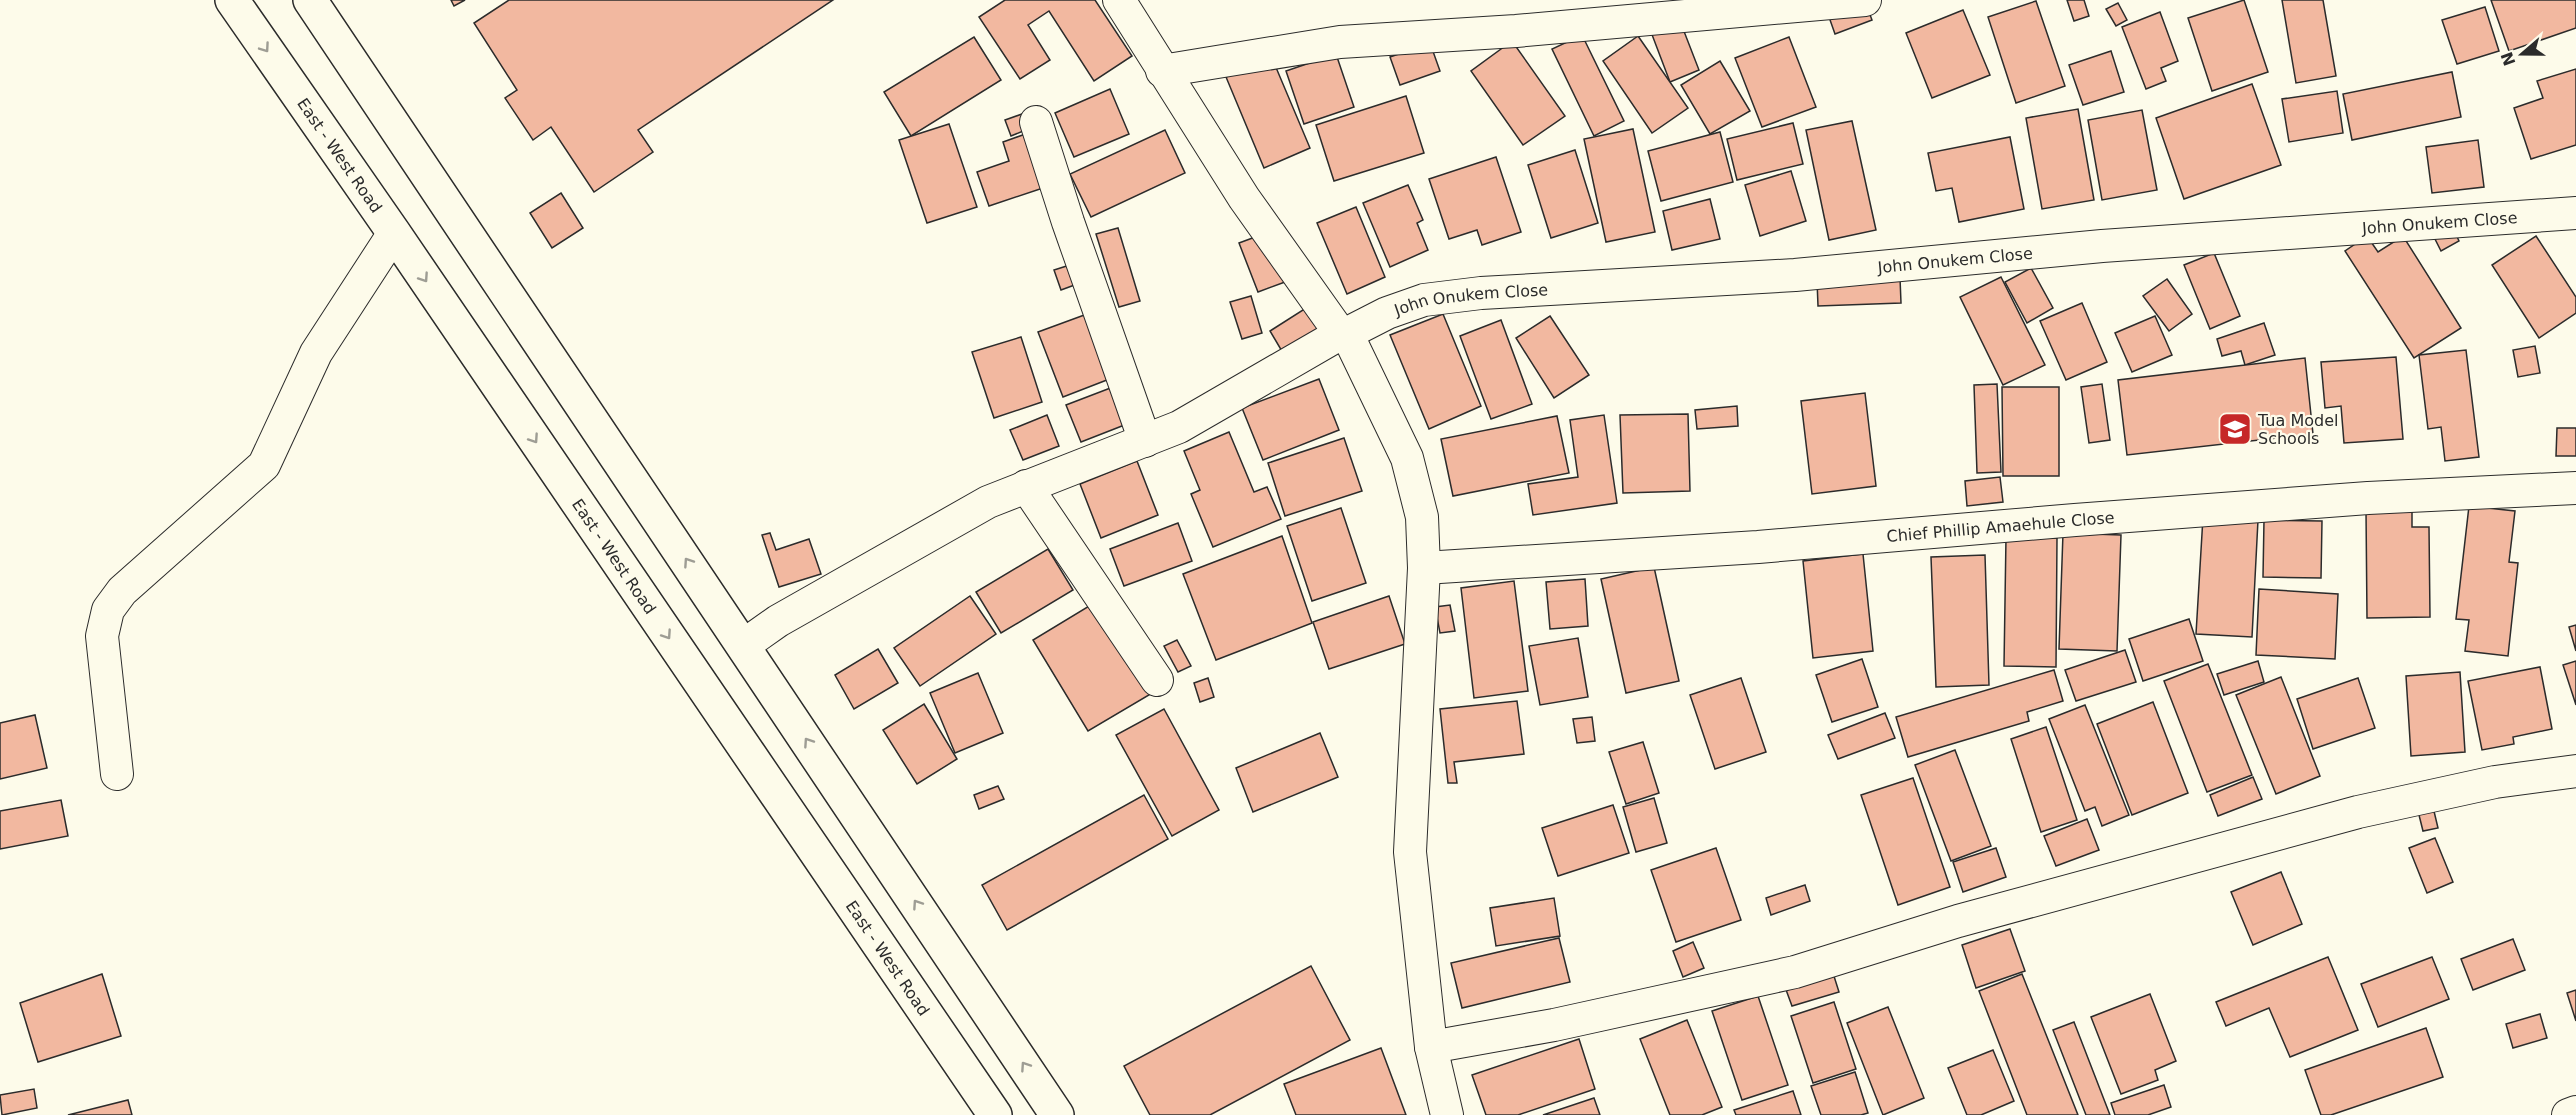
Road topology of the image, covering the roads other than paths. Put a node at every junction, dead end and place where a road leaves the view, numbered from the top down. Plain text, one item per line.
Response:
1 (232, 0) edge
2 (310, 0) edge
3 (1119, 0) edge
4 (1865, 0) edge
5 (1162, 70) junction
6 (1036, 123) dead end
7 (2576, 213) edge
8 (394, 233) junction
9 (1342, 336) junction
10 (1145, 441) junction
11 (1026, 486) junction
12 (2576, 488) edge
13 (1424, 568) junction
14 (744, 645) junction
15 (1157, 681) dead end
16 (2576, 771) edge
17 (117, 774) dead end
18 (1431, 1047) junction
19 (2576, 1112) edge
20 (995, 1115) edge
21 (1057, 1115) edge
22 (1447, 1115) edge
23 (2568, 1115) edge

1 -> 8 main road, East - West Road
14 -> 2 main road
3 - 5 street
4 - 5 street
5 - 9 street
6 - 10 street
7 - 9 street, John Onukem Close
8 - 17 street
8 -> 20 main road, East - West Road
9 - 10 street, John Onukem Close
9 - 13 street
10 - 11 street, John Onukem Close
11 - 14 street, John Onukem Close
11 - 15 street
12 - 13 street, Chief Phillip Amaehule Close
13 - 18 street
21 -> 14 main road
16 - 18 street
18 - 22 street
19 - 23 street

